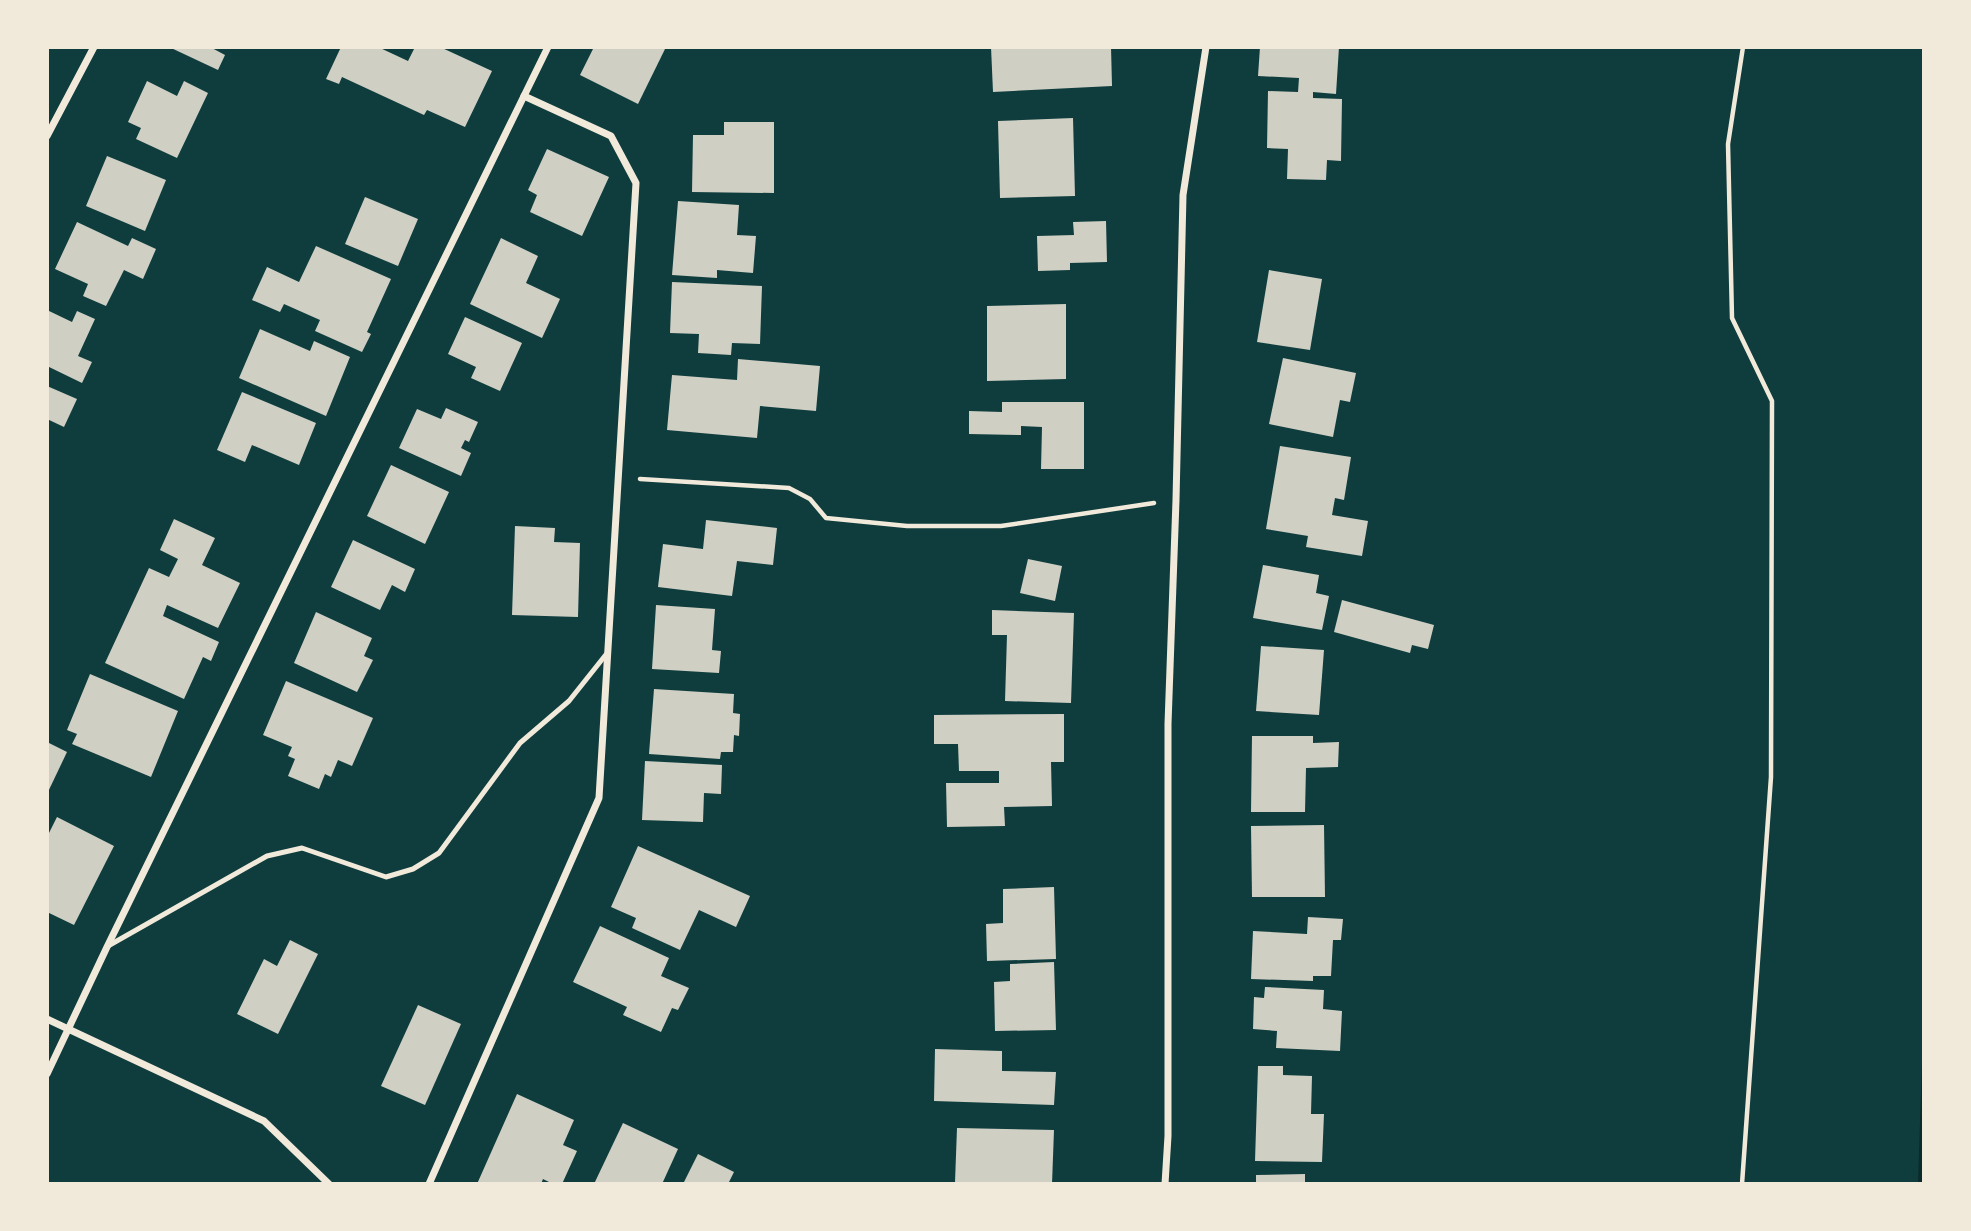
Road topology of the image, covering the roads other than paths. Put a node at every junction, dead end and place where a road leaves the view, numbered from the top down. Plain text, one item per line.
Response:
1 (94, 47) edge
2 (548, 47) edge
3 (1206, 47) edge
4 (524, 96) junction
5 (47, 136) edge
6 (608, 652) junction
7 (107, 947) junction
8 (47, 1020) edge
9 (68, 1028) junction
10 (47, 1074) edge
11 (329, 1184) edge
12 (429, 1184) edge
13 (1165, 1184) edge

1 - 5 street
2 - 4 street
3 - 13 street
4 - 6 street
4 - 7 street
6 - 7 lane
6 - 12 street
7 - 9 street
8 - 9 street
9 - 10 street
9 - 11 street

